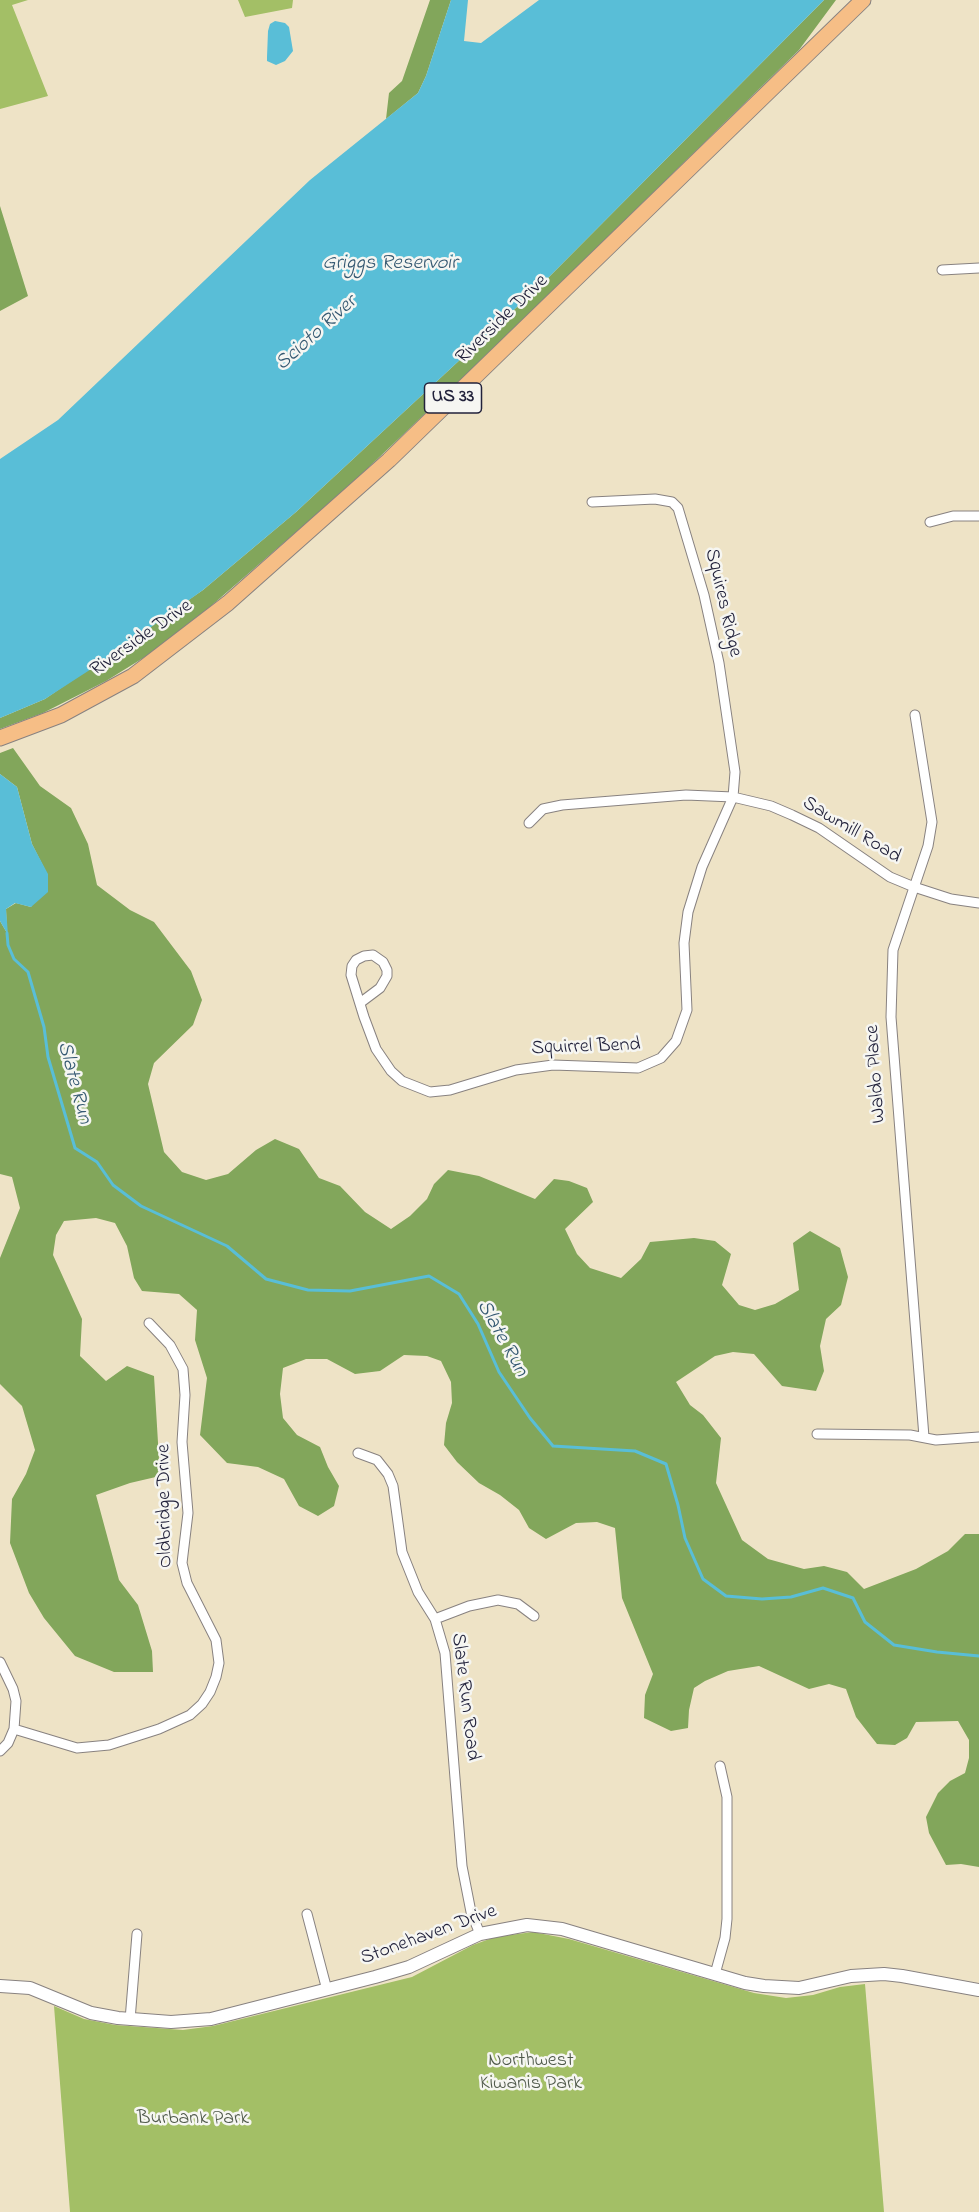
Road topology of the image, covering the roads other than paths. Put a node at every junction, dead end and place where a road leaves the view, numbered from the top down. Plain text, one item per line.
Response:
1 (863, 0) edge
2 (979, 268) edge
3 (942, 270) dead end
4 (591, 502) dead end
5 (979, 516) edge
6 (930, 522) dead end
7 (915, 715) dead end
8 (0, 738) edge
9 (734, 797) junction
10 (529, 823) dead end
11 (914, 887) junction
12 (979, 903) edge
13 (360, 1003) junction
14 (149, 1323) dead end
15 (817, 1434) dead end
16 (924, 1437) junction
17 (979, 1437) edge
18 (358, 1453) dead end
19 (534, 1616) dead end
20 (435, 1619) junction
21 (0, 1662) edge
22 (14, 1729) junction
23 (0, 1751) edge
24 (720, 1766) dead end
25 (307, 1914) dead end
26 (136, 1934) dead end
27 (480, 1934) junction
28 (715, 1974) junction
29 (0, 1986) edge
30 (327, 1990) junction
31 (979, 1990) edge
32 (130, 2020) junction

1 - 8 main road, Riverside Drive / US 33
2 - 3 street
4 - 9 street, Squires Ridge
5 - 6 street
7 - 11 street, Waldo Place
9 - 10 street, Sawmill Road
9 - 11 street, Sawmill Road
9 - 13 street, Squirrel Bend
11 - 12 street, Sawmill Road
11 - 16 street, Waldo Place
13 - 13 street, Squirrel Bend
14 - 22 street, Oldbridge Drive
15 - 16 street
16 - 17 street
18 - 20 street, Slate Run Road
19 - 20 street
20 - 27 street, Slate Run Road
21 - 22 street
22 - 23 street
24 - 28 street
25 - 30 street
26 - 32 street
27 - 28 street, Stonehaven Drive
27 - 30 street, Stonehaven Drive
28 - 31 street, Stonehaven Drive
29 - 32 street, Stonehaven Drive
30 - 32 street, Stonehaven Drive

